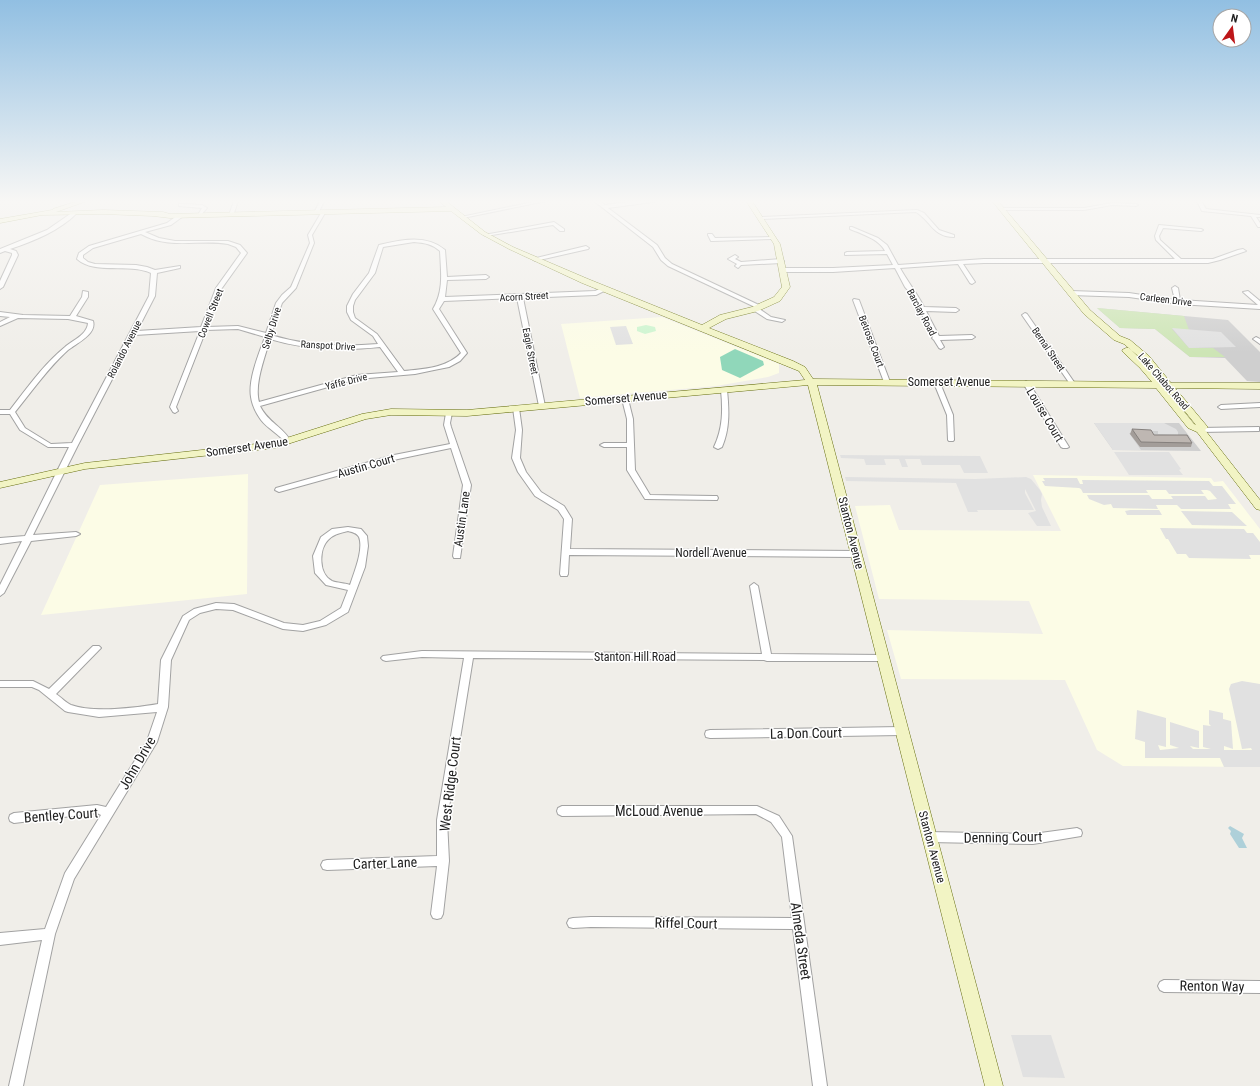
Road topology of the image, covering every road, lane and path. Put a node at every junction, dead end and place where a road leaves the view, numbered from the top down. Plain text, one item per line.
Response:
1 (12, 252) edge
2 (84, 252) edge
3 (243, 252) edge
4 (308, 252) edge
5 (379, 252) edge
6 (443, 252) edge
7 (520, 252) edge
8 (569, 252) edge
9 (658, 252) edge
10 (779, 252) edge
11 (888, 252) joint
12 (1037, 252) edge
13 (1170, 252) edge
14 (1239, 252) edge
15 (847, 254) dead end
16 (735, 257) dead end
17 (535, 259) junction
18 (781, 261) junction
19 (1045, 261) junction
20 (1180, 261) junction
21 (959, 262) junction
22 (896, 266) junction
23 (178, 267) dead end
24 (783, 270) junction
25 (154, 272) junction
26 (486, 277) dead end
27 (444, 279) junction
28 (972, 282) dead end
29 (0, 287) edge
30 (1175, 288) dead end
31 (604, 289) junction
32 (85, 292) dead end
33 (1246, 292) dead end
34 (1071, 293) junction
35 (520, 297) junction
36 (442, 299) junction
37 (856, 300) dead end
38 (1178, 302) junction
39 (1260, 305) edge
40 (757, 308) junction
41 (922, 309) junction
42 (956, 310) dead end
43 (0, 314) edge
44 (1025, 315) dead end
45 (18, 316) junction
46 (73, 316) junction
47 (782, 320) dead end
48 (0, 324) edge
49 (203, 328) junction
50 (703, 328) junction
51 (133, 332) junction
52 (269, 336) junction
53 (972, 337) dead end
54 (936, 338) junction
55 (1117, 338) junction
56 (382, 345) junction
57 (941, 348) dead end
58 (402, 373) junction
59 (810, 382) junction
60 (887, 382) junction
61 (937, 383) junction
62 (1026, 383) junction
63 (1072, 383) junction
64 (1156, 384) junction
65 (1168, 384) junction
66 (1260, 386) edge
67 (724, 390) junction
68 (626, 399) junction
69 (257, 405) junction
70 (1260, 405) edge
71 (542, 406) junction
72 (1221, 406) dead end
73 (516, 408) junction
74 (176, 411) dead end
75 (0, 412) edge
76 (12, 412) junction
77 (449, 413) junction
78 (1259, 429) edge
79 (1200, 430) junction
80 (951, 440) dead end
81 (288, 442) junction
82 (74, 445) junction
83 (454, 445) junction
84 (604, 445) dead end
85 (630, 445) junction
86 (718, 447) dead end
87 (1065, 447) dead end
88 (63, 470) junction
89 (0, 485) edge
90 (279, 490) dead end
91 (714, 498) dead end
92 (1260, 507) edge
93 (76, 534) dead end
94 (28, 538) junction
95 (0, 541) edge
96 (566, 552) junction
97 (856, 554) junction
98 (457, 556) dead end
99 (564, 574) dead end
100 (754, 586) dead end
101 (353, 588) junction
102 (0, 592) edge
103 (96, 648) dead end
104 (469, 656) junction
105 (386, 658) dead end
106 (767, 658) junction
107 (884, 658) junction
108 (0, 684) edge
109 (50, 694) junction
110 (163, 707) junction
111 (901, 731) junction
112 (710, 734) dead end
113 (757, 810) joint
114 (562, 811) dead end
115 (108, 812) junction
116 (14, 818) dead end
117 (1077, 833) dead end
118 (930, 837) junction
119 (444, 861) junction
120 (327, 865) dead end
121 (438, 914) dead end
122 (573, 923) dead end
123 (799, 924) junction
124 (48, 934) junction
125 (0, 939) edge
126 (1164, 986) dead end
127 (1260, 987) edge
128 (16, 1086) edge
129 (820, 1086) edge
130 (994, 1086) edge

1 - 29 street
2 - 25 street
3 - 49 street, Cowell Street
4 - 52 street, Selby Drive
5 - 56 street
6 - 27 street
7 - 17 street, Stanton Avenue
8 - 17 street
9 - 40 street
10 - 18 street
11 - 15 street
11 - 22 street, Barclay Road
12 - 19 street, Lake Chabot Road
13 - 20 street
14 - 20 street
16 - 18 street
17 - 31 street, Stanton Avenue
18 - 24 street
19 - 20 street
19 - 21 street
19 - 34 street, Lake Chabot Road
21 - 22 street
21 - 28 street
22 - 24 street
22 - 41 street, Barclay Road
23 - 25 street
24 - 40 street
25 - 51 street, Rolando Avenue
26 - 27 street
27 - 36 street
30 - 38 street
31 - 35 street, Acorn Street
31 - 50 street, Stanton Avenue
32 - 46 street
33 - 39 street
34 - 38 street, Carleen Drive
34 - 55 street, Lake Chabot Road
35 - 36 street, Acorn Street
35 - 71 street, Eagle Street
36 - 58 street, Yaffe Drive
37 - 60 street, Betrose Court
38 - 39 street, Carleen Drive
40 - 47 street
40 - 50 street
41 - 42 street
41 - 54 street, Barclay Road
43 - 45 street
44 - 63 street, Bernal Street
45 - 46 street
45 - 48 street
46 - 76 street
49 - 51 street, Ranspot Drive
49 - 52 street, Ranspot Drive
49 - 74 street, Cowell Street
50 - 59 street, Stanton Avenue
51 - 82 street, Rolando Avenue
52 - 56 street, Ranspot Drive
52 - 69 street, Selby Drive
53 - 54 street
54 - 57 street, Barclay Road
55 - 64 street, Lake Chabot Road
55 - 65 street, Lake Chabot Road
56 - 58 street
58 - 69 street, Yaffe Drive
59 - 60 street, Somerset Avenue
59 - 67 street, Somerset Avenue
59 - 97 street, Stanton Avenue
60 - 61 street, Somerset Avenue
61 - 62 street, Somerset Avenue
61 - 80 street
62 - 63 street, Somerset Avenue
62 - 87 street, Louise Court
63 - 64 street, Somerset Avenue
64 - 65 street, Somerset Avenue
64 - 79 street, Lake Chabot Road
65 - 66 street, Somerset Avenue
65 - 79 street, Lake Chabot Road
67 - 68 street, Somerset Avenue
67 - 86 street
68 - 71 street, Somerset Avenue
68 - 85 street
69 - 81 street, Selby Drive
70 - 72 street
71 - 73 street, Somerset Avenue
73 - 77 street, Somerset Avenue
73 - 96 street
75 - 76 street
76 - 82 street
77 - 81 street, Somerset Avenue
77 - 83 street, Austin Lane
78 - 79 street
79 - 92 street, Lake Chabot Road
81 - 88 street, Somerset Avenue
82 - 88 street, Rolando Avenue
83 - 90 street, Austin Court
83 - 98 street, Austin Lane
84 - 85 street
85 - 91 street
88 - 89 street, Somerset Avenue
88 - 94 street, Rolando Avenue
93 - 94 street
94 - 95 street
94 - 102 street, Rolando Avenue
96 - 97 street, Nordell Avenue
96 - 99 street
97 - 107 street, Stanton Avenue
100 - 106 street
101 - 101 street, John Drive
101 - 110 street, John Drive
103 - 109 street
104 - 105 street, Stanton Hill Road
104 - 106 street, Stanton Hill Road
104 - 119 street, West Ridge Court
106 - 107 street, Stanton Hill Road
107 - 111 street, Stanton Avenue
108 - 109 street
109 - 110 street
110 - 115 street, John Drive
111 - 112 street, La Don Court
111 - 118 street, Stanton Avenue
113 - 114 street, McLoud Avenue
113 - 123 street, Almeda Street
115 - 116 street, Bentley Court
115 - 124 street, John Drive
117 - 118 street, Denning Court
118 - 130 street, Stanton Avenue
119 - 120 street, Carter Lane
119 - 121 street, West Ridge Court
122 - 123 street, Riffel Court
123 - 129 street, Almeda Street
124 - 125 street
124 - 128 street, John Drive
126 - 127 street, Renton Way

